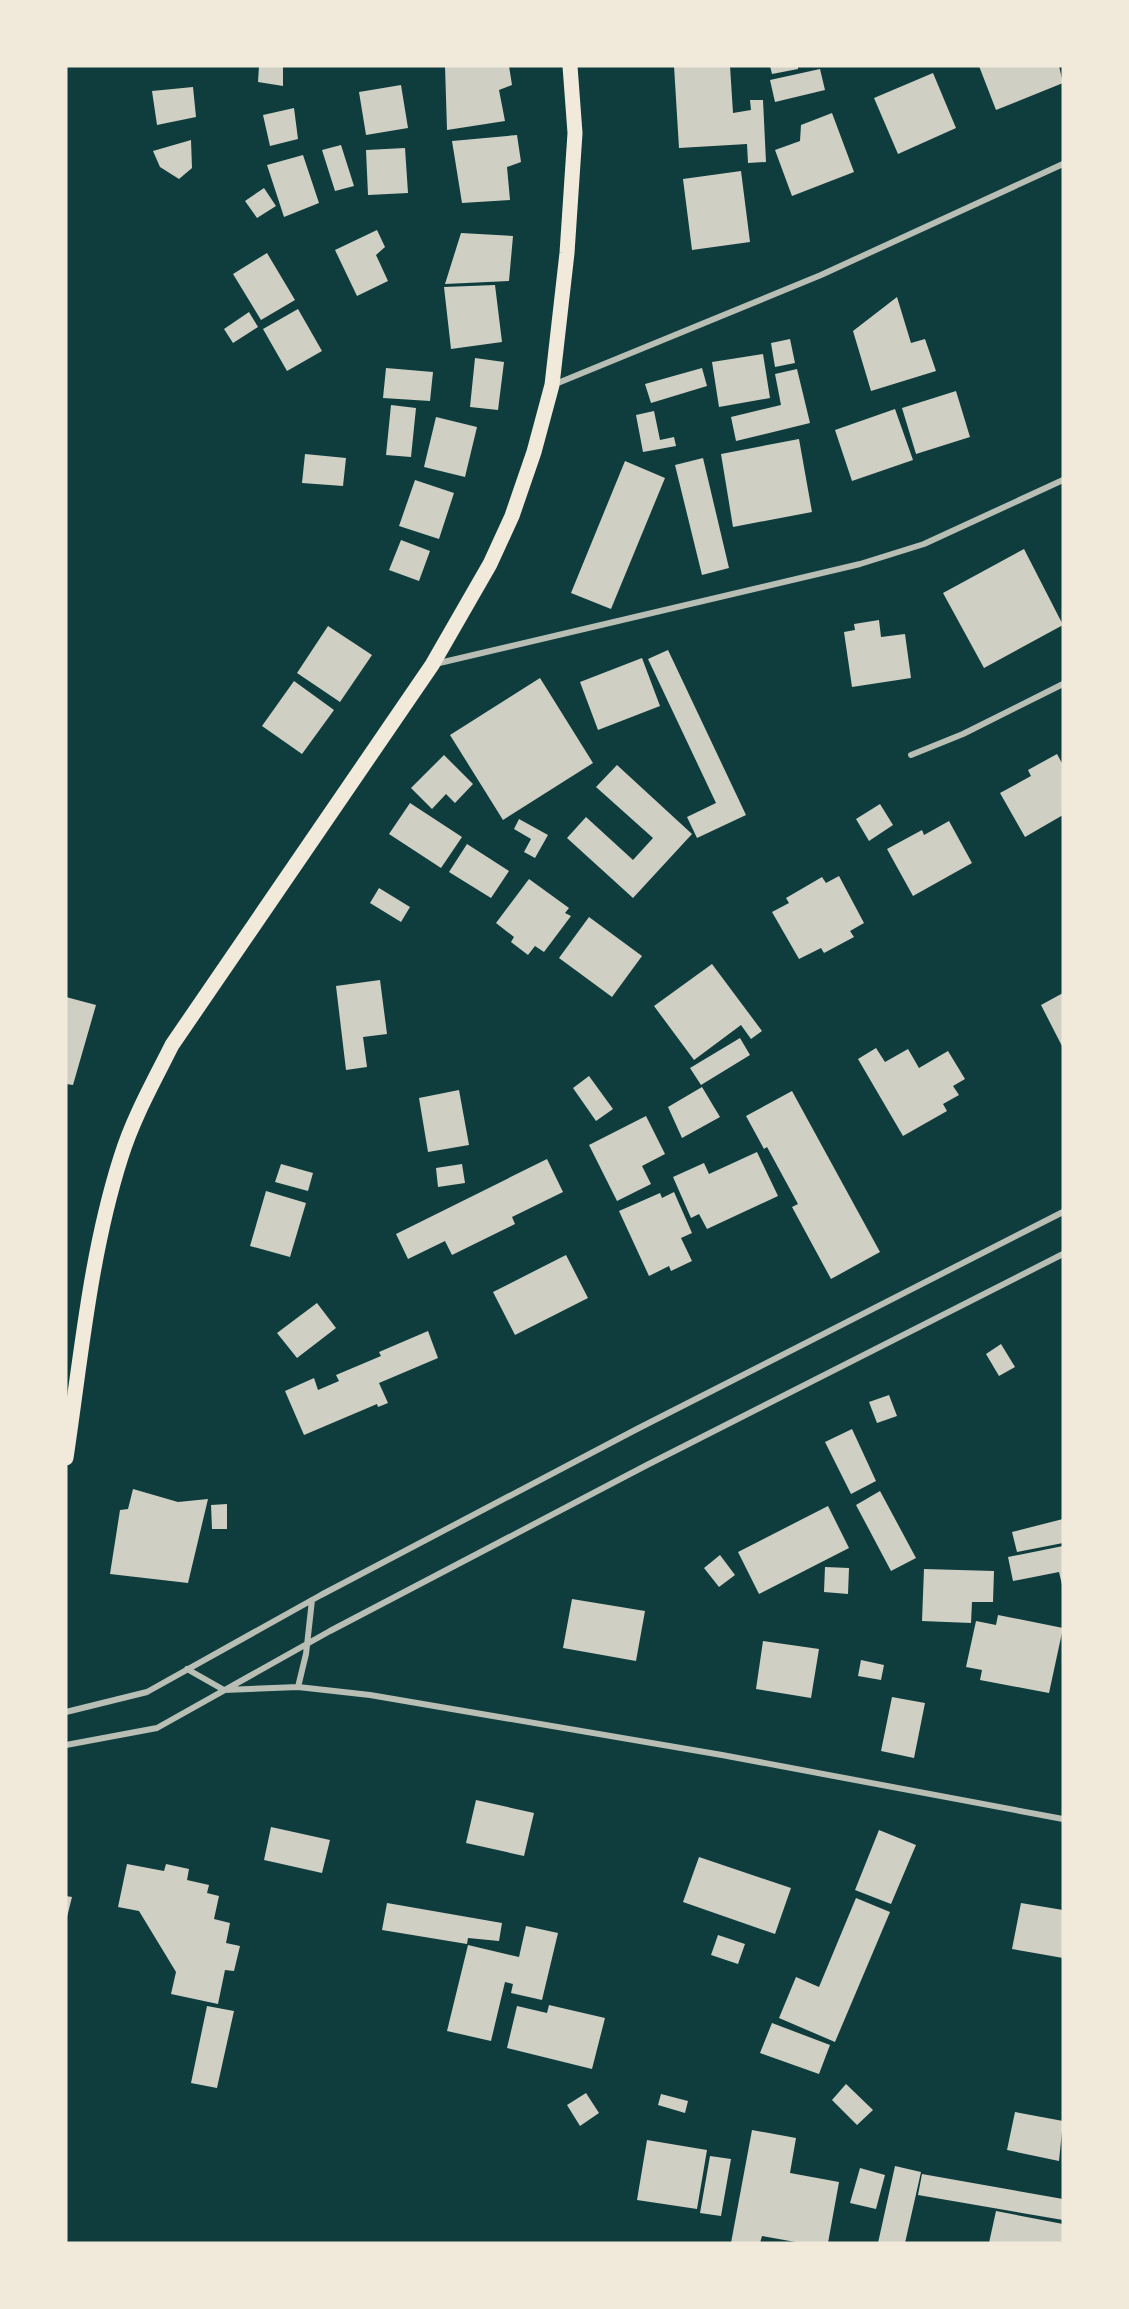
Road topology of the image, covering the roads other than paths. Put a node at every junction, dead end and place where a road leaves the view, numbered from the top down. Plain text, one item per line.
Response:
1 (570, 66) edge
2 (1063, 164) edge
3 (552, 385) junction
4 (1063, 480) edge
5 (432, 665) junction
6 (1063, 684) edge
7 (911, 755) dead end
8 (1063, 1212) edge
9 (1063, 1254) edge
10 (66, 1458) edge
11 (312, 1600) junction
12 (308, 1645) junction
13 (187, 1669) junction
14 (298, 1688) junction
15 (224, 1690) junction
16 (66, 1712) edge
17 (66, 1745) edge
18 (1063, 1819) edge

1 - 3 main road
2 - 3 street
3 - 5 main road
4 - 5 street
5 - 10 main road
6 - 7 street
8 - 11 street
9 - 12 street
11 - 12 street
11 - 13 street
12 - 14 street
12 - 15 street
13 - 15 street
13 - 16 street
14 - 15 street
14 - 18 street
15 - 17 street

